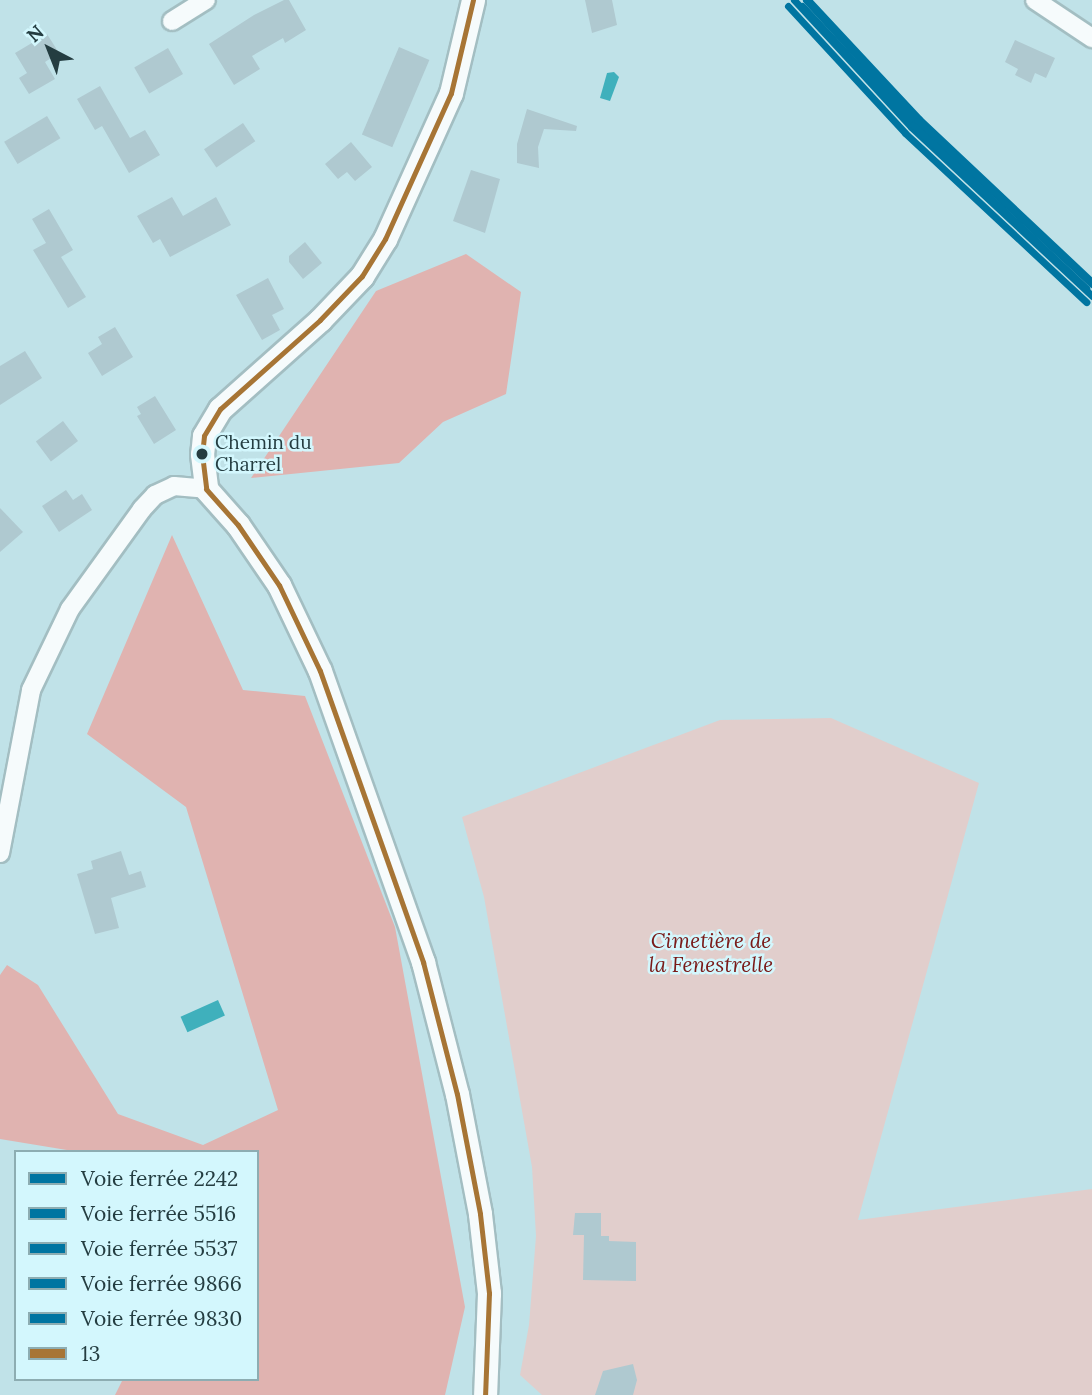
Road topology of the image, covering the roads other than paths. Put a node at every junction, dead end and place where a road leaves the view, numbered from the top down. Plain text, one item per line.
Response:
1 (206, 0) edge
2 (473, 0) edge
3 (1035, 0) edge
4 (172, 21) dead end
5 (1092, 38) edge
6 (206, 489) junction
7 (0, 853) edge
8 (485, 1395) edge

1 - 4 street
2 - 6 street
3 - 5 street
6 - 7 street
6 - 8 street

